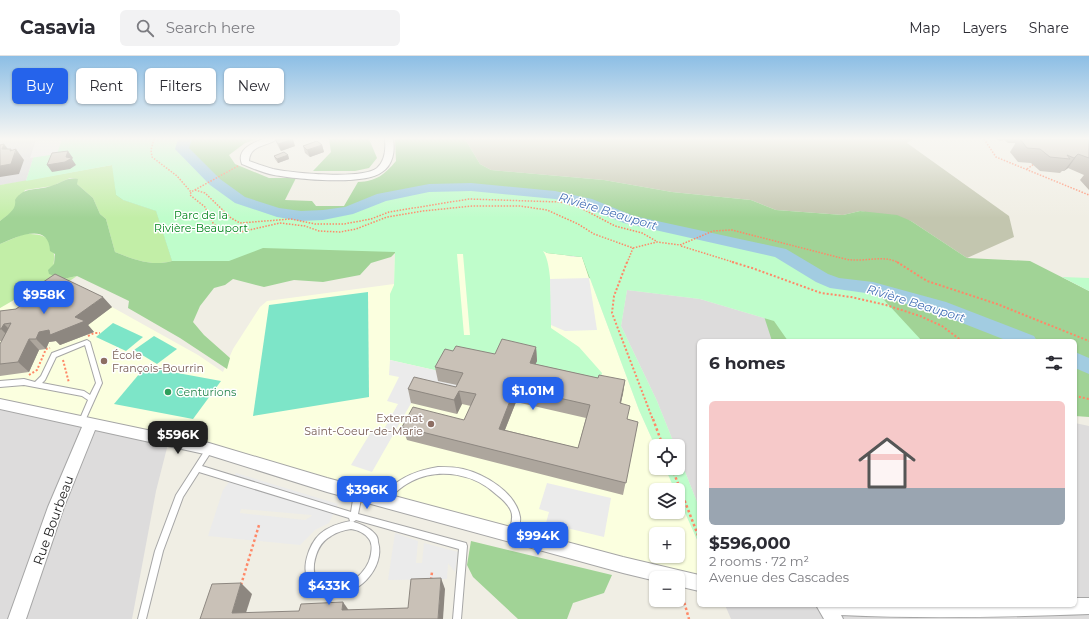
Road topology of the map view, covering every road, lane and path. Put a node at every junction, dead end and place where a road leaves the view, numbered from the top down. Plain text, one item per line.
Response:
1 (163, 165) edge
2 (239, 165) edge
3 (254, 165) edge
4 (384, 165) edge
5 (1017, 165) edge
6 (1032, 165) edge
7 (1027, 169) junction
8 (195, 190) junction
9 (192, 192) junction
10 (1089, 195) edge
11 (657, 242) junction
12 (680, 245) junction
13 (633, 248) junction
14 (959, 339) edge
15 (1089, 341) edge
16 (46, 349) dead end
17 (64, 351) junction
18 (22, 376) dead end
19 (0, 384) edge
20 (37, 384) junction
21 (66, 390) junction
22 (1077, 396) edge
23 (91, 399) junction
24 (1089, 399) edge
25 (0, 404) edge
26 (87, 422) junction
27 (661, 439) edge
28 (209, 449) junction
29 (197, 468) junction
30 (675, 475) edge
31 (358, 493) junction
32 (384, 500) junction
33 (353, 516) junction
34 (259, 525) dead end
35 (351, 525) junction
36 (697, 533) edge
37 (513, 535) junction
38 (432, 572) dead end
39 (697, 583) edge
40 (431, 584) edge
41 (241, 586) edge
42 (685, 605) edge
43 (1089, 606) edge
44 (826, 607) edge
45 (852, 607) edge
46 (1003, 614) edge
47 (17, 619) edge
48 (142, 619) edge
49 (457, 619) edge
50 (689, 619) edge
51 (834, 619) edge

1 - 9 path
2 - 8 path
3 - 4 street
5 - 7 path
6 - 7 path
7 - 10 path
8 - 9 path
8 - 11 path
9 - 13 path
11 - 12 path
11 - 13 path
12 - 14 path
12 - 15 path
13 - 27 path
16 - 18 path
17 - 20 lane
17 - 21 path
17 - 23 lane
19 - 20 lane
20 - 21 lane
21 - 23 lane
22 - 24 path
23 - 26 lane
25 - 26 street
26 - 28 street
26 - 47 street, Rue Bourbeau
28 - 29 lane
28 - 31 street
29 - 33 lane
29 - 48 lane
30 - 36 path
31 - 32 street
31 - 33 lane
32 - 37 street
32 - 37 lane
33 - 35 lane
33 - 49 lane
34 - 41 path
35 - 35 lane
37 - 39 street
38 - 40 path
42 - 50 path
43 - 46 street
44 - 51 street
45 - 46 street

